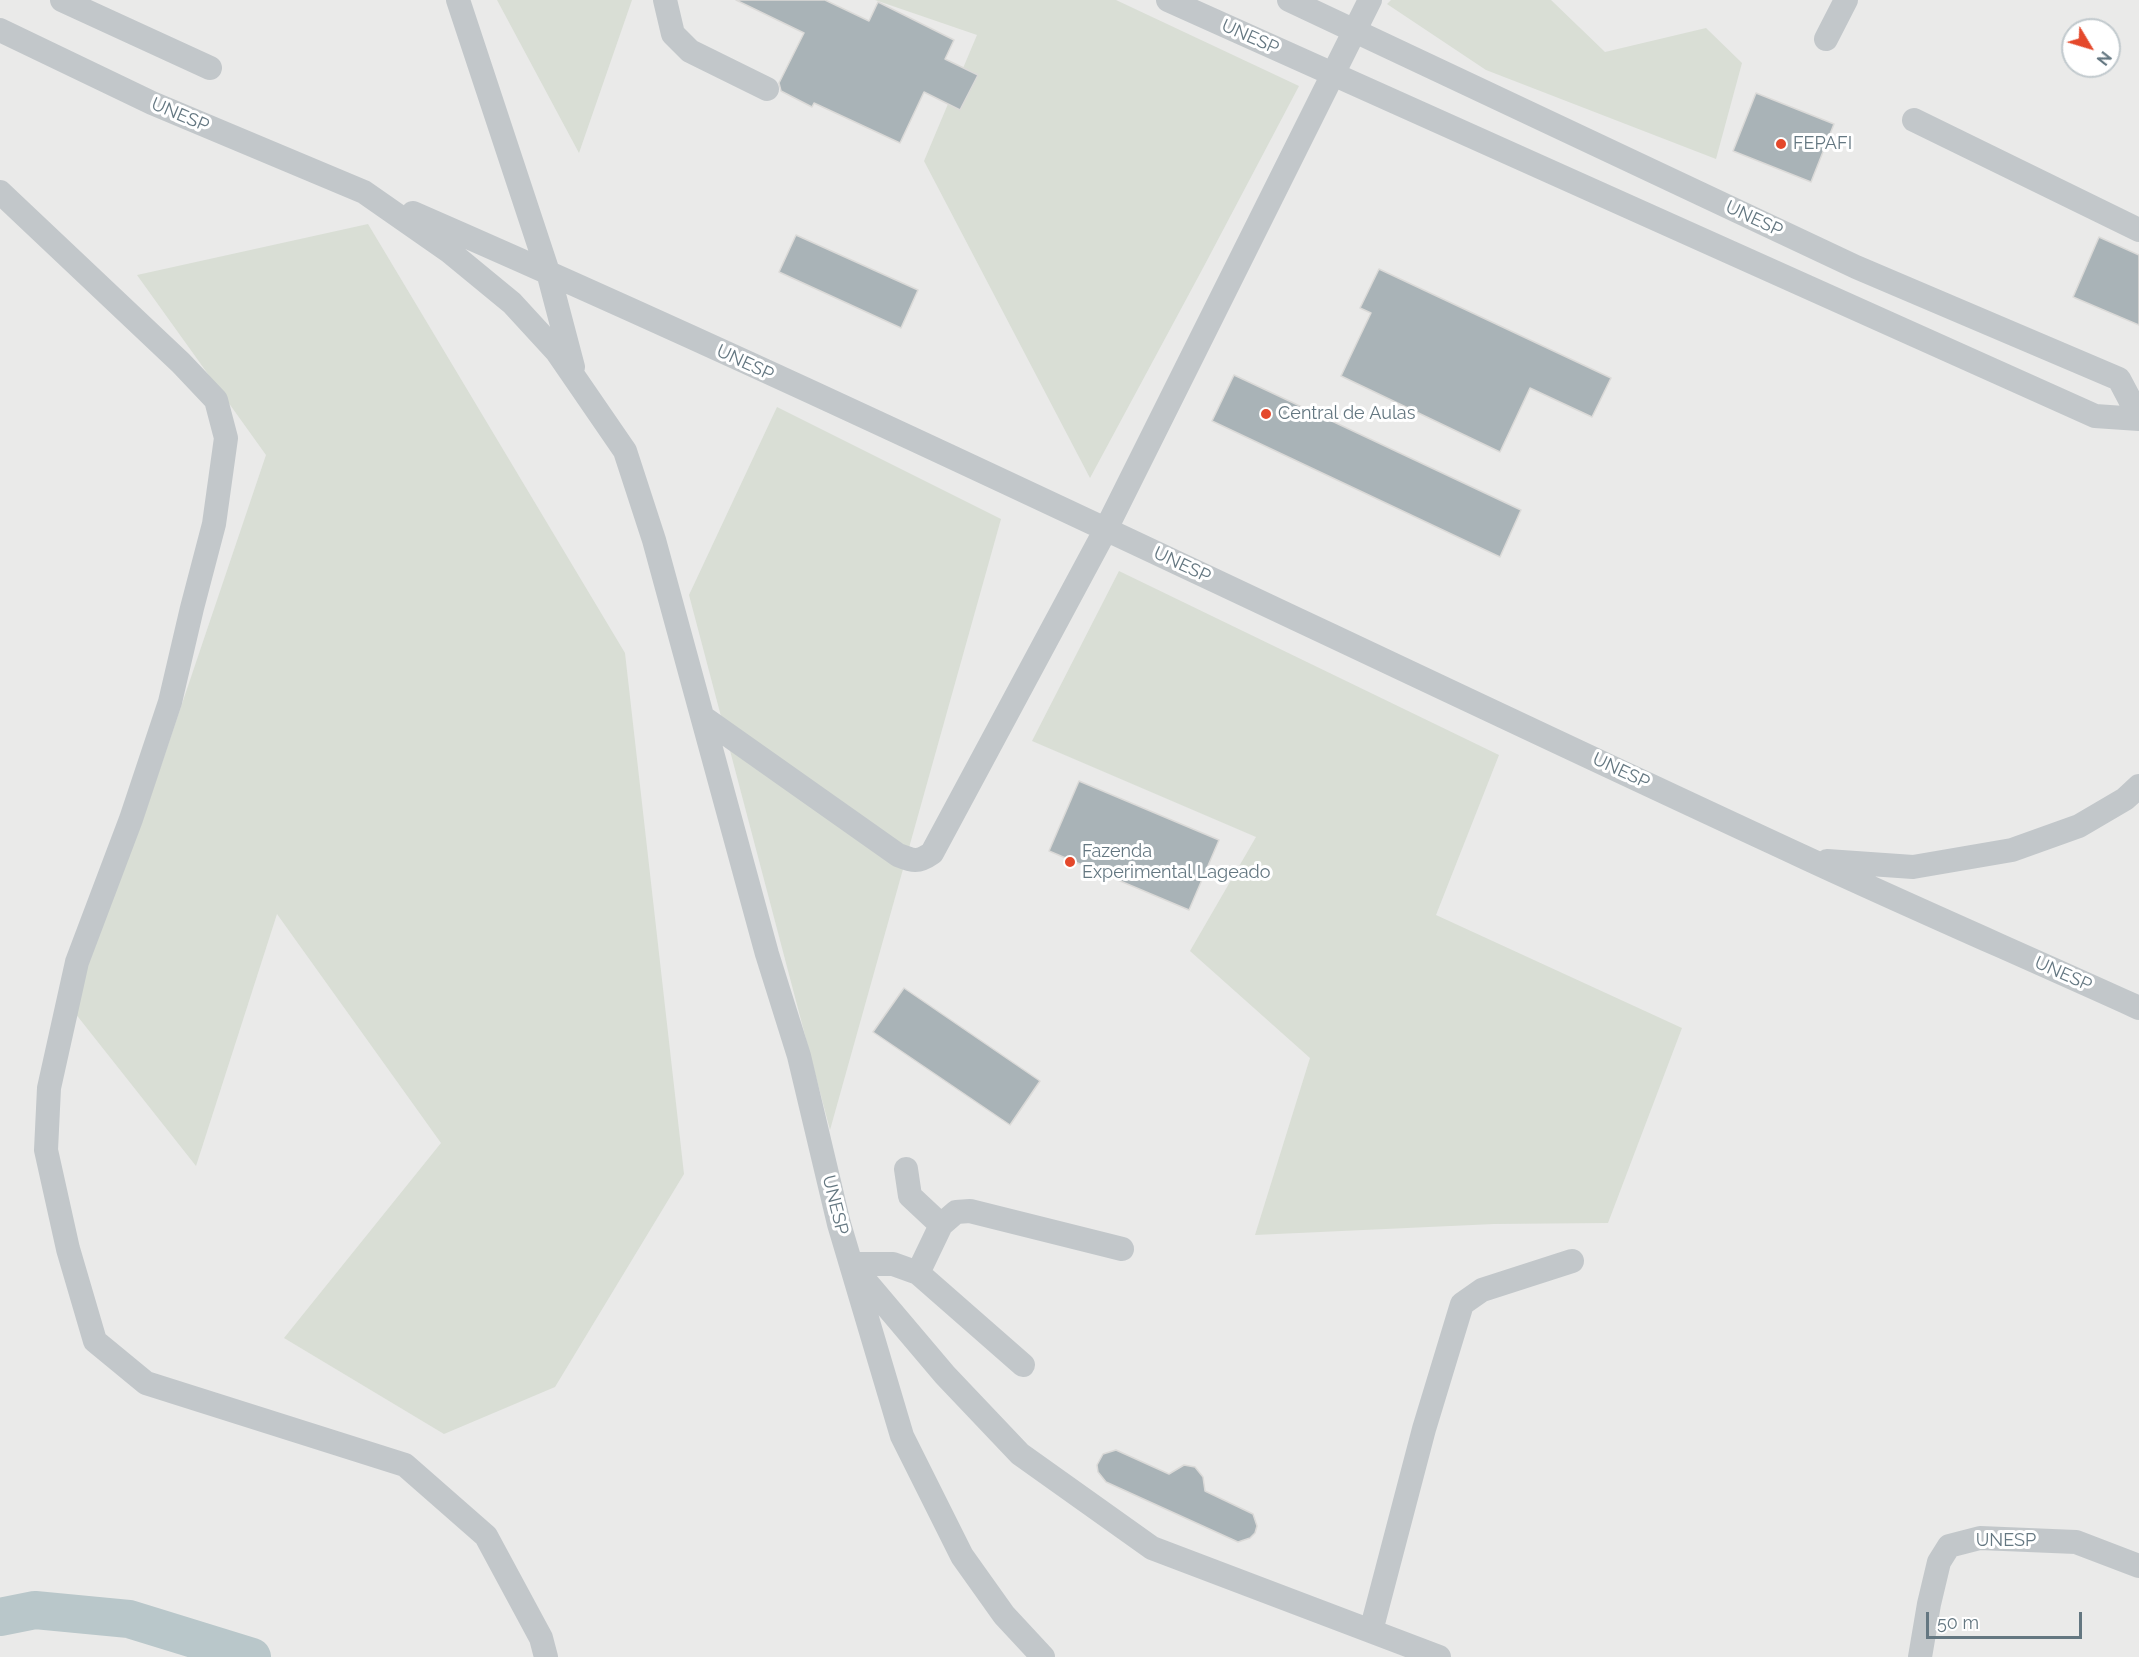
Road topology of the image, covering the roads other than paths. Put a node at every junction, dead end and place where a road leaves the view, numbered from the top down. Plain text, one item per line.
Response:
1 (62, 0) edge
2 (458, 0) edge
3 (665, 0) edge
4 (1168, 0) edge
5 (1289, 0) edge
6 (1370, 0) edge
7 (1846, 0) edge
8 (0, 30) edge
9 (1355, 31) junction
10 (1826, 39) dead end
11 (210, 68) dead end
12 (1333, 74) junction
13 (768, 89) dead end
14 (1914, 120) dead end
15 (0, 192) edge
16 (364, 192) junction
17 (2139, 230) edge
18 (548, 272) junction
19 (578, 384) junction
20 (2139, 418) edge
21 (1106, 529) junction
22 (704, 718) junction
23 (2139, 786) edge
24 (1809, 860) junction
25 (2139, 1008) edge
26 (906, 1169) dead end
27 (941, 1226) junction
28 (1122, 1249) dead end
29 (1572, 1261) dead end
30 (851, 1264) junction
31 (918, 1274) junction
32 (1023, 1365) dead end
33 (2139, 1566) edge
34 (1371, 1631) junction
35 (546, 1657) edge
36 (1043, 1657) edge
37 (1440, 1657) edge
38 (1920, 1657) edge

1 - 11 street
2 - 18 street, UNESP
3 - 13 street
4 - 12 street, UNESP
5 - 9 street, UNESP
6 - 9 street
7 - 10 street
8 - 16 street, UNESP
9 - 12 street
9 - 20 street, UNESP
12 - 20 street, UNESP
12 - 21 street
14 - 17 street
15 - 35 street
16 - 18 street, UNESP
16 - 19 street, UNESP
18 - 19 street, UNESP
18 - 21 street, UNESP
19 - 22 street, UNESP
21 - 22 street
21 - 24 street, UNESP
22 - 30 street, UNESP
23 - 24 street
24 - 25 street, UNESP
26 - 27 street
27 - 28 street
27 - 31 street
29 - 34 street
30 - 31 street
30 - 34 street
30 - 36 street, UNESP
31 - 32 street
33 - 38 street, UNESP
34 - 37 street

